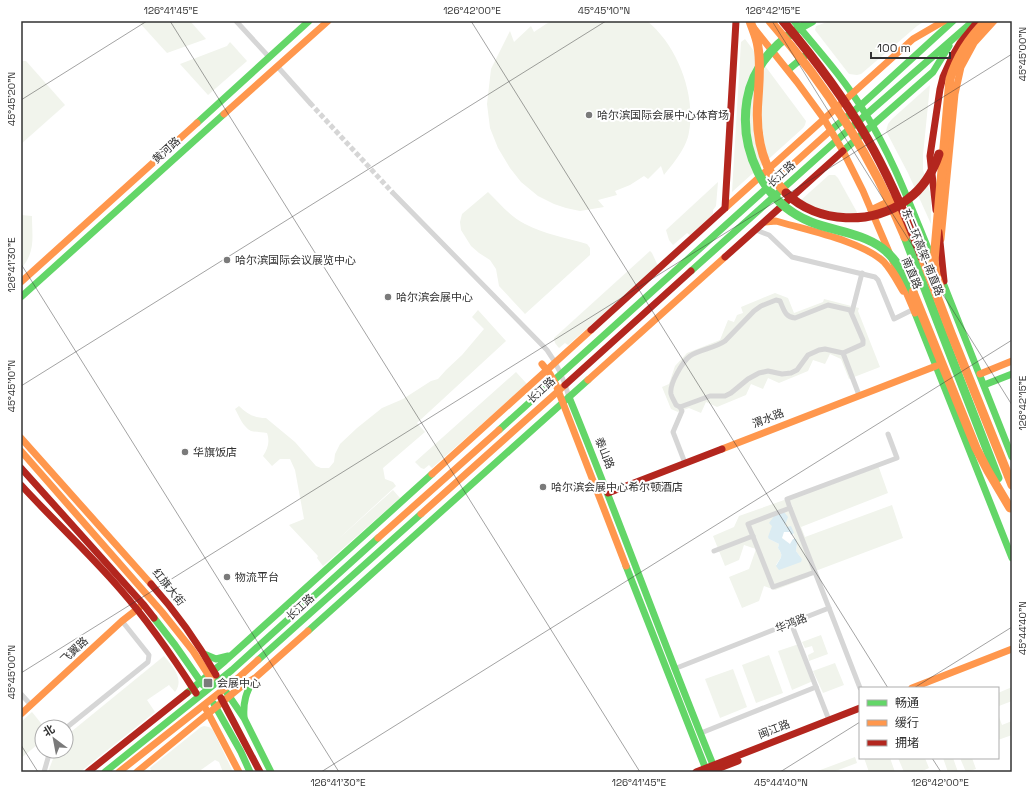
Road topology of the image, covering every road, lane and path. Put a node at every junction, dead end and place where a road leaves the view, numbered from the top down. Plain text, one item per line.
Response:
1 (236, 21) edge
2 (309, 21) edge
3 (328, 21) edge
4 (736, 21) edge
5 (748, 21) edge
6 (770, 21) edge
7 (783, 21) edge
8 (794, 21) edge
9 (812, 21) edge
10 (944, 21) edge
11 (953, 21) edge
12 (973, 21) edge
13 (978, 21) edge
14 (986, 21) edge
15 (994, 21) edge
16 (954, 38) junction
17 (816, 47) junction
18 (269, 57) junction
19 (278, 66) junction
20 (788, 70) junction
21 (851, 94) junction
22 (310, 103) tunnel mouth
23 (860, 106) junction
24 (866, 115) junction
25 (824, 119) junction
26 (945, 124) junction
27 (872, 126) junction
28 (831, 130) junction
29 (837, 140) junction
30 (843, 151) junction
31 (393, 193) tunnel mouth
32 (905, 194) junction
33 (725, 208) junction
34 (871, 210) junction
35 (765, 222) junction
36 (756, 230) junction
37 (940, 247) junction
38 (862, 273) junction
39 (21, 282) edge
40 (945, 287) junction
41 (21, 297) edge
42 (914, 310) junction
43 (852, 312) junction
44 (843, 353) junction
45 (1012, 361) edge
46 (555, 362) junction
47 (936, 366) junction
48 (544, 367) junction
49 (561, 373) junction
50 (980, 374) junction
51 (1012, 374) edge
52 (554, 380) junction
53 (984, 385) junction
54 (562, 387) junction
55 (859, 395) junction
56 (566, 400) junction
57 (680, 407) junction
58 (888, 434) dead end
59 (21, 438) edge
60 (21, 451) edge
61 (1012, 457) edge
62 (685, 463) junction
63 (22, 473) edge
64 (1012, 480) edge
65 (21, 485) edge
66 (1012, 485) edge
67 (608, 493) junction
68 (790, 508) junction
69 (1011, 511) edge
70 (753, 536) junction
71 (714, 551) dead end
72 (1012, 558) edge
73 (814, 572) junction
74 (140, 607) junction
75 (829, 608) junction
76 (122, 621) junction
77 (791, 623) junction
78 (237, 650) junction
79 (1012, 650) edge
80 (204, 654) junction
81 (1012, 654) edge
82 (674, 669) junction
83 (182, 672) junction
84 (211, 673) junction
85 (255, 678) junction
86 (197, 685) junction
87 (816, 687) junction
88 (860, 687) edge
89 (915, 687) edge
90 (926, 687) edge
91 (218, 692) junction
92 (21, 694) edge
93 (178, 701) junction
94 (201, 701) junction
95 (31, 705) junction
96 (216, 708) junction
97 (859, 708) edge
98 (859, 712) edge
99 (21, 714) edge
100 (209, 714) junction
101 (244, 718) junction
102 (829, 720) junction
103 (74, 722) edge
104 (217, 728) junction
105 (190, 729) junction
106 (701, 733) junction
107 (48, 759) edge
108 (142, 770) edge
109 (712, 770) edge
110 (44, 772) edge
111 (88, 772) edge
112 (105, 772) edge
113 (119, 772) edge
114 (240, 772) edge
115 (250, 772) edge
116 (260, 772) edge
117 (271, 772) edge
118 (696, 772) edge

1 - 18 street
2 - 18 main road, 黄河路
3 - 19 main road, 黄河路
4 - 33 main road
5 - 20 main road, 南直路
5 - 26 main road, bridge
6 - 69 main road, 东二环高架-南直路, bridge
7 - 66 main road, 东二环高架-南直路, bridge
8 - 17 main road
9 - 69 main road, bridge
10 - 21 main road
11 - 23 main road, 长江路
12 - 16 main road, 长江路
13 - 37 main road
14 - 26 main road, bridge
15 - 37 main road
16 - 24 main road, 长江路
16 - 27 main road
17 - 20 main road
17 - 21 main road
18 - 39 main road, 黄河路
19 - 22 street
19 - 41 main road, 黄河路
20 - 25 main road, 南直路
21 - 23 main road
21 - 25 main road
23 - 24 main road
23 - 28 main road, 长江路
24 - 27 main road
24 - 29 main road, 长江路
25 - 28 main road, 南直路
25 - 33 main road
26 - 64 main road, bridge
27 - 30 main road
27 - 32 main road
28 - 29 main road, 南直路
28 - 49 main road, 长江路
29 - 30 main road, 南直路
29 - 54 main road, 长江路
30 - 34 main road, 南直路
30 - 35 main road
31 - 46 street, 泰山路
32 - 34 main road
32 - 40 main road
33 - 46 main road
34 - 42 main road, 南直路
35 - 36 main road
35 - 42 main road
36 - 38 street
36 - 56 main road
37 - 40 main road
38 - 42 street
38 - 43 street
40 - 50 main road
42 - 47 main road, 南直路
43 - 44 street
43 - 57 street
44 - 55 street
44 - 57 street
45 - 50 main road
46 - 48 main road
46 - 49 street, 泰山路
47 - 55 main road, 渭水路
47 - 72 main road, 南直路
48 - 52 main road, 泰山路
48 - 78 main road
49 - 52 main road, 长江路
49 - 54 street, 泰山路
50 - 53 main road
51 - 53 main road
52 - 54 main road, 泰山路
52 - 91 main road, 长江路
53 - 61 main road
54 - 56 main road, 泰山路
54 - 91 main road, 长江路
55 - 62 main road, 渭水路
56 - 67 main road, 泰山路
56 - 85 main road
56 - 109 main road, 泰山路
57 - 62 street
58 - 68 street
59 - 80 main road, 红旗大街
60 - 84 main road, 红旗大街
62 - 67 main road, 渭水路
63 - 74 main road, 红旗大街
65 - 74 main road, 红旗大街
67 - 82 main road, 泰山路
68 - 70 street
68 - 73 street
70 - 71 street
70 - 73 street
73 - 75 street
74 - 76 main road, 飞翼路
74 - 83 main road, 红旗大街
74 - 86 main road, 红旗大街
75 - 77 street, 华鸿路
75 - 88 street
76 - 95 main road, 飞翼路
76 - 103 street
77 - 82 street, 华鸿路
77 - 87 street
78 - 80 main road
78 - 84 main road
79 - 89 main road
80 - 84 main road, 红旗大街
81 - 90 main road
82 - 106 main road, 泰山路
83 - 86 main road, 红旗大街
83 - 93 main road
84 - 86 main road
84 - 91 main road, 红旗大街
85 - 91 main road
85 - 101 main road
86 - 91 main road, 红旗大街
86 - 93 main road
86 - 94 main road, 红旗大街
87 - 102 street
87 - 106 street
91 - 94 main road, 长江路
91 - 96 main road
91 - 101 main road, 红旗大街
91 - 116 main road, 红旗大街
92 - 95 street
93 - 111 main road
94 - 100 main road, 红旗大街
94 - 112 main road, 长江路
94 - 113 main road, 长江路
95 - 99 main road, 飞翼路
96 - 100 main road
96 - 115 main road
97 - 102 main road, 闽江路
98 - 109 main road, 闽江路
100 - 104 main road, 红旗大街
100 - 105 main road
101 - 117 main road, 红旗大街
102 - 109 main road, 闽江路
104 - 105 main road
104 - 114 main road, 红旗大街
105 - 108 main road
106 - 109 main road, 泰山路
107 - 110 street
109 - 118 main road, 闽江路

